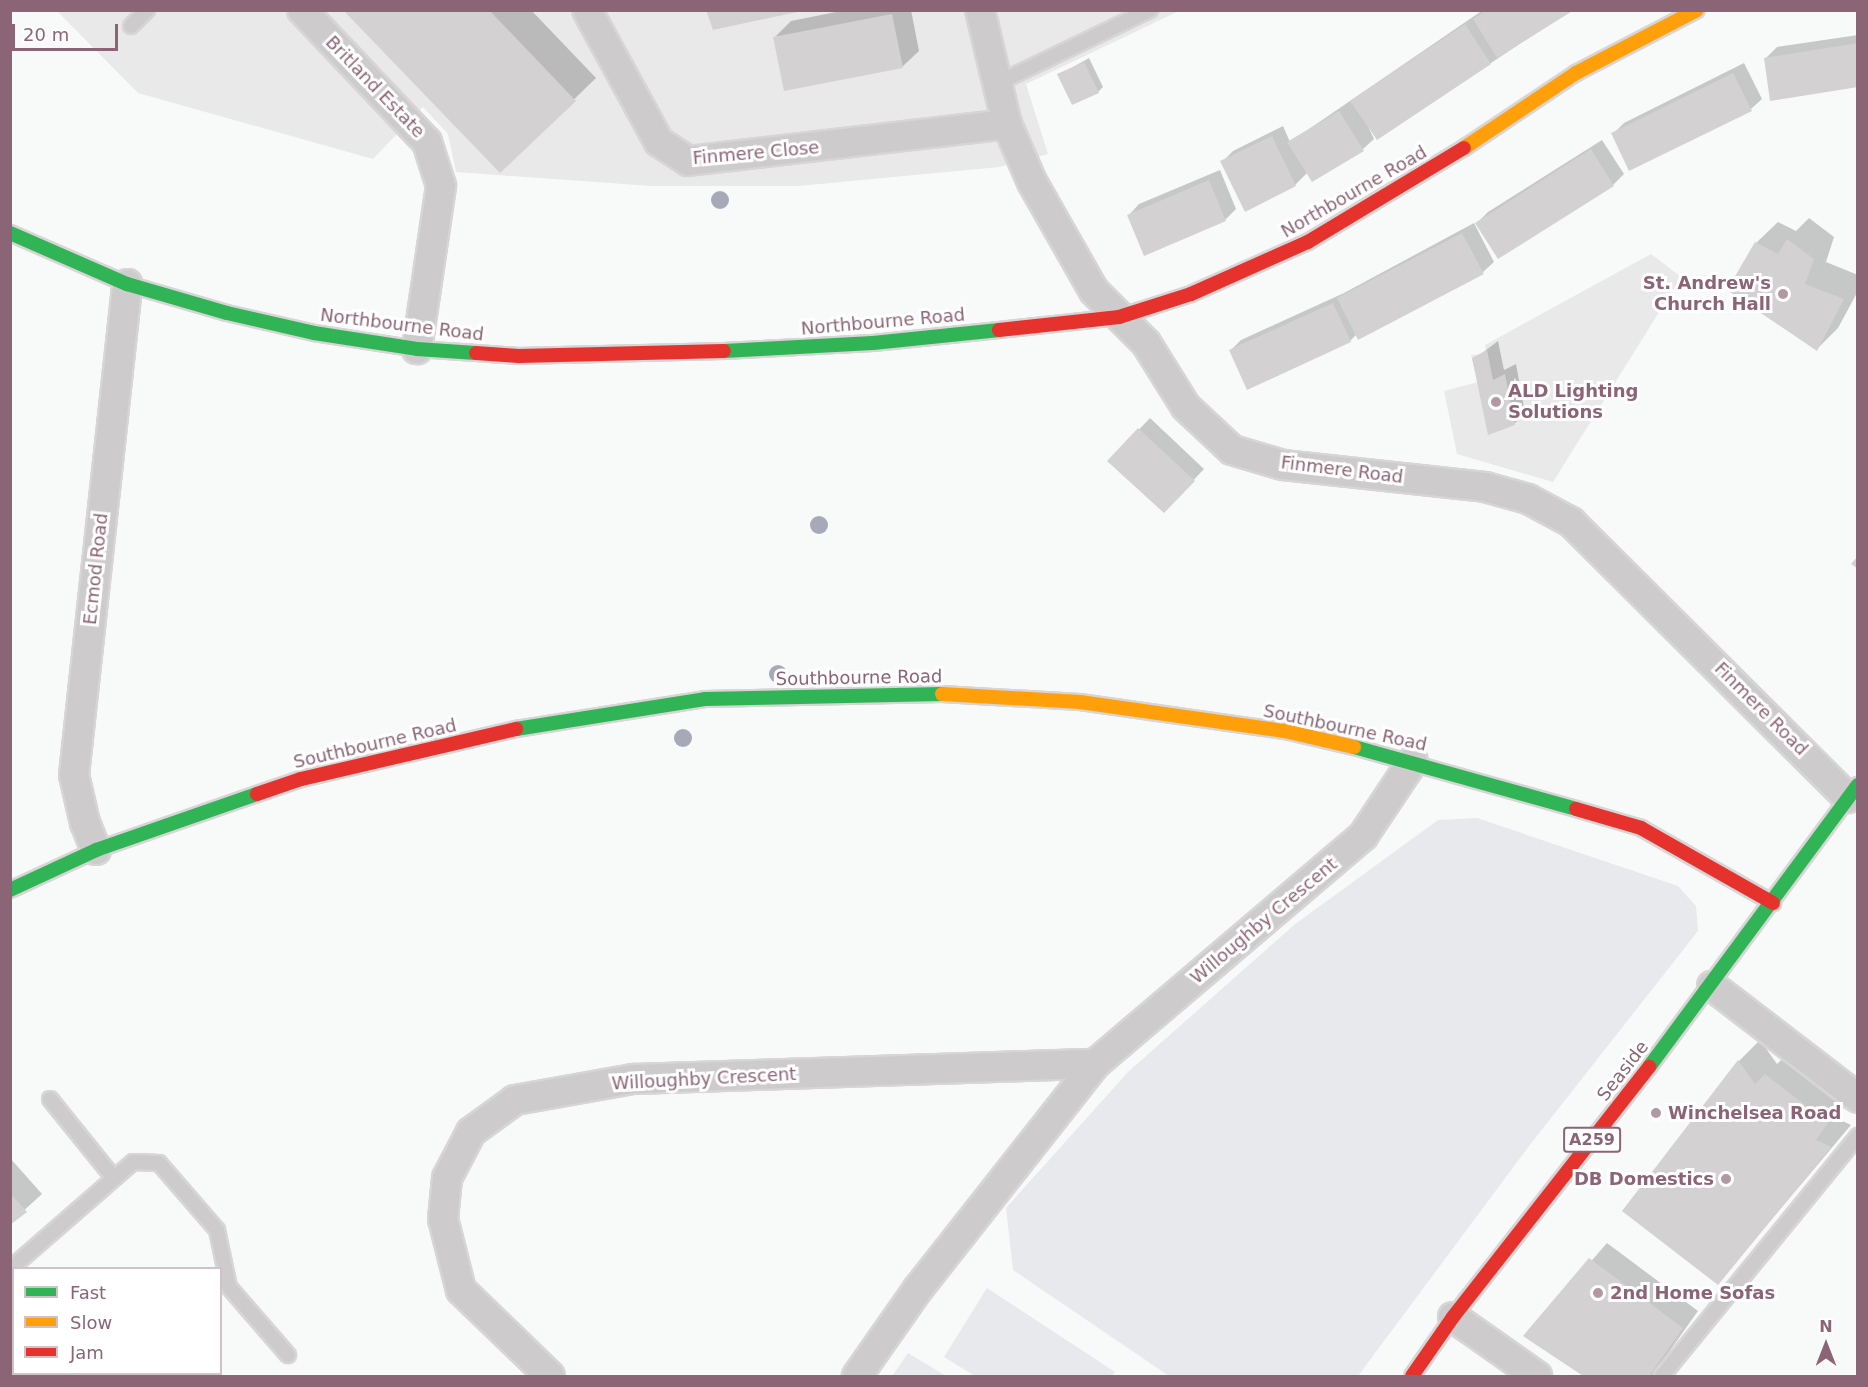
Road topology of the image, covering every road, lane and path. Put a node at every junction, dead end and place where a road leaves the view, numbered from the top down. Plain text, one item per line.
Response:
1 (147, 10) edge
2 (302, 10) edge
3 (587, 10) edge
4 (980, 10) edge
5 (1150, 10) edge
6 (1697, 10) edge
7 (131, 26) dead end
8 (998, 83) junction
9 (1007, 124) junction
10 (10, 233) edge
11 (127, 284) junction
12 (1119, 317) junction
13 (417, 349) junction
14 (1413, 761) junction
15 (1853, 791) edge
16 (96, 850) junction
17 (10, 890) edge
18 (1773, 903) junction
19 (1712, 986) junction
20 (1095, 1064) junction
21 (50, 1098) dead end
22 (1857, 1098) edge
23 (1857, 1136) edge
24 (113, 1177) junction
25 (12, 1267) edge
26 (1453, 1317) junction
27 (288, 1355) dead end
28 (550, 1377) edge
29 (857, 1377) edge
30 (1412, 1377) edge
31 (1537, 1377) edge
32 (1662, 1377) edge

1 - 7 lane
2 - 13 street, Britland Estate
3 - 9 street, Finmere Close
4 - 8 street, Finmere Road
5 - 8 lane
6 - 12 street, Northbourne Road
8 - 9 street, Finmere Road
9 - 12 street, Finmere Road
10 - 11 street, Northbourne Road
11 - 13 street, Northbourne Road
11 - 16 street, Ecmod Road
12 - 13 street, Northbourne Road
12 - 15 street, Finmere Road
14 - 16 street, Southbourne Road
14 - 18 street, Southbourne Road
14 - 20 street, Willoughby Crescent
15 - 18 street, Seaside / A259
16 - 17 street, Southbourne Road
18 - 19 street, Seaside / A259
19 - 22 street
19 - 26 street, Seaside / A259
20 - 28 street, Willoughby Crescent
20 - 29 street, Willoughby Crescent
21 - 24 lane
23 - 32 lane
24 - 25 lane
24 - 27 lane
26 - 30 street, Seaside / A259
26 - 31 street

